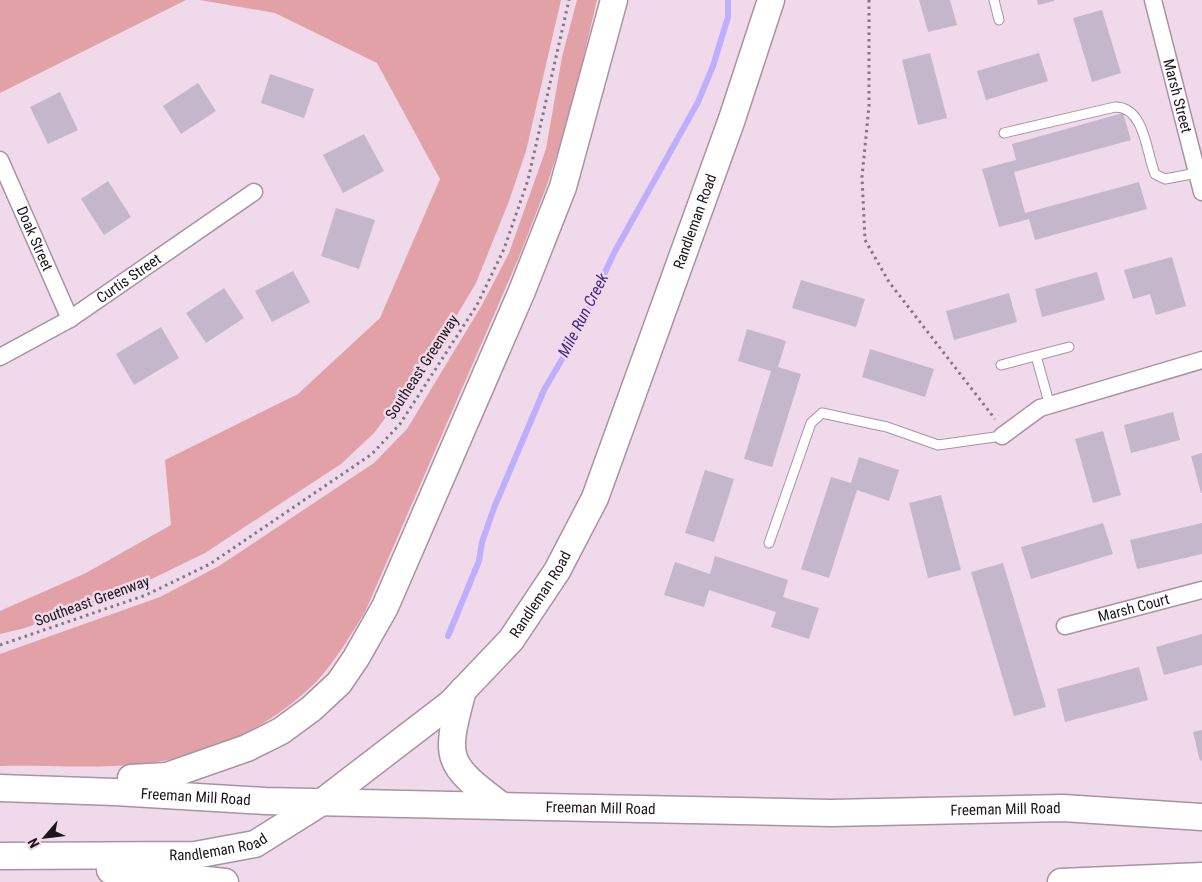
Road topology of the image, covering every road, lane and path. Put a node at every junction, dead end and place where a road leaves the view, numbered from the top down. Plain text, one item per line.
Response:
1 (569, 0) edge
2 (614, 0) edge
3 (771, 0) edge
4 (869, 0) edge
5 (994, 0) edge
6 (1154, 0) edge
7 (999, 20) dead end
8 (1004, 133) dead end
9 (0, 160) edge
10 (1197, 173) junction
11 (254, 192) dead end
12 (1202, 192) edge
13 (70, 319) junction
14 (1069, 347) dead end
15 (1036, 356) junction
16 (0, 357) edge
17 (1202, 360) edge
18 (1001, 365) dead end
19 (1045, 407) junction
20 (1004, 434) junction
21 (769, 543) dead end
22 (1202, 590) edge
23 (1065, 626) dead end
24 (0, 645) edge
25 (463, 690) junction
26 (0, 786) edge
27 (322, 802) junction
28 (502, 806) junction
29 (1202, 817) edge
30 (0, 857) edge
31 (1202, 876) edge
32 (225, 882) edge
33 (1061, 882) edge

1 - 24 path, Southeast Greenway
2 - 26 main road
3 - 25 main road, Randleman Road
4 - 20 path
5 - 7 lane
6 - 10 street, Marsh Street
8 - 10 lane
9 - 13 street, Doak Street
10 - 12 street, Marsh Street
11 - 13 street, Curtis Street
13 - 16 street, Curtis Street
14 - 15 lane
15 - 18 lane
15 - 19 lane
17 - 19 street
19 - 20 street
20 - 21 lane
22 - 23 street, Marsh Court
25 - 27 main road, Randleman Road
25 - 28 main road
26 - 27 main road, Freeman Mill Road
27 - 28 main road, Freeman Mill Road
27 - 30 main road, Randleman Road
28 - 29 main road, Freeman Mill Road
30 - 32 main road
31 - 33 main road

